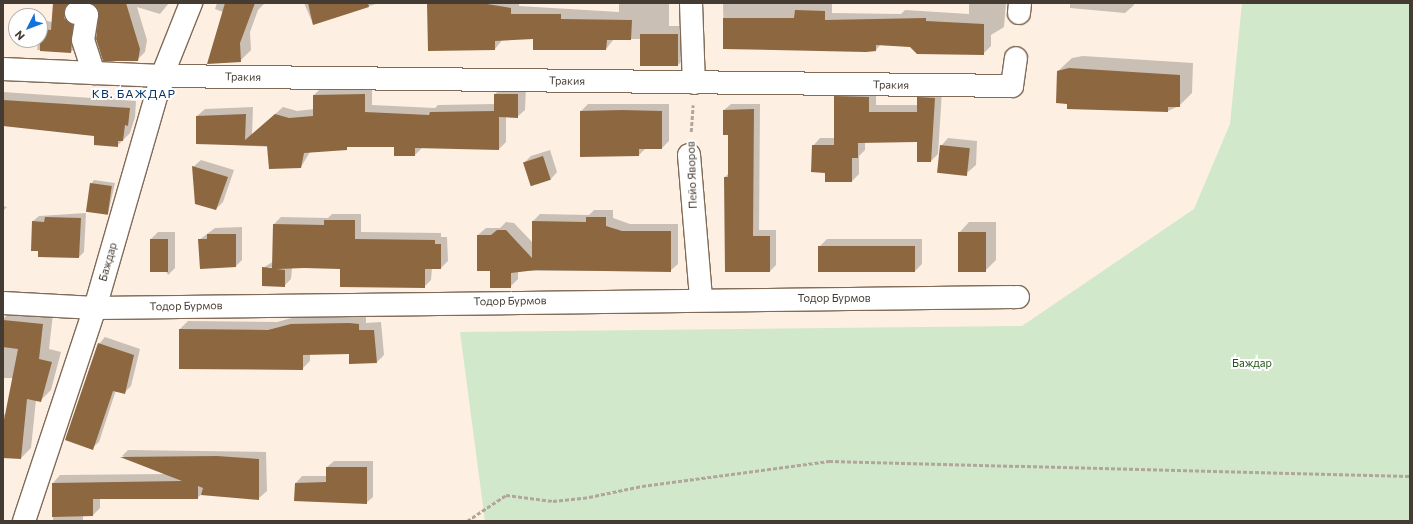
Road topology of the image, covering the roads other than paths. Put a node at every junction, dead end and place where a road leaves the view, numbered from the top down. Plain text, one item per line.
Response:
1 (191, 3) edge
2 (691, 3) edge
3 (76, 13) dead end
4 (1016, 58) dead end
5 (3, 69) edge
6 (94, 73) junction
7 (162, 76) junction
8 (694, 83) junction
9 (689, 155) road end
10 (1018, 297) dead end
11 (701, 298) junction
12 (3, 303) edge
13 (95, 308) junction
14 (24, 521) edge

1 - 7 street, Баждар
2 - 8 street
3 - 6 street
4 - 8 street, Тракия
5 - 6 street, Тракия
6 - 7 street, Тракия
7 - 8 street, Тракия
7 - 13 street, Баждар
9 - 11 street, Пейо Яворов
10 - 11 street, Тодор Бурмов
11 - 13 street, Тодор Бурмов
12 - 13 street, Тодор Бурмов
13 - 14 street, Баждар

